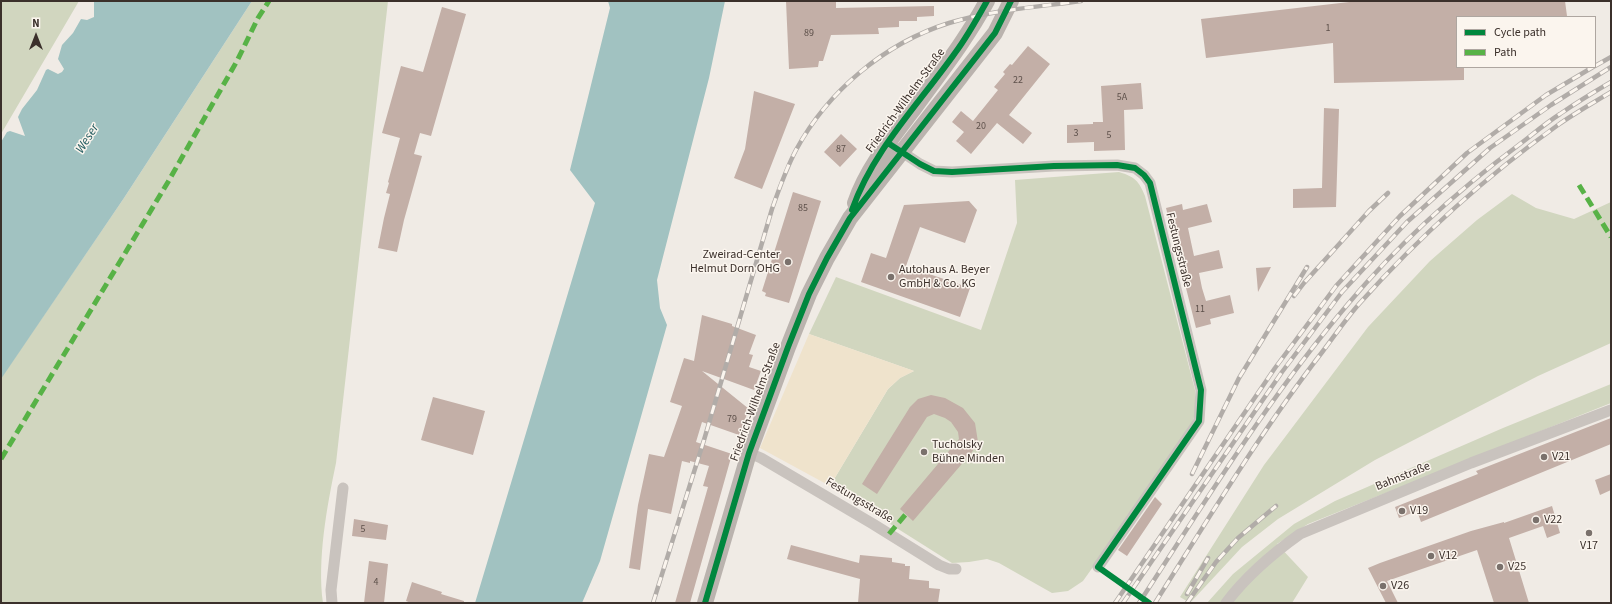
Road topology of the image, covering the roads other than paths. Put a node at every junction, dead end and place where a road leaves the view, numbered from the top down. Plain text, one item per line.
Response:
1 (987, 1) edge
2 (1011, 1) edge
3 (956, 52) junction
4 (972, 64) junction
5 (888, 143) junction
6 (902, 153) junction
7 (850, 218) junction
8 (1611, 410) edge
9 (749, 453) junction
10 (343, 488) dead end
11 (1098, 567) dead end
12 (956, 569) dead end
13 (332, 603) edge
14 (705, 603) edge
15 (1226, 603) edge

1 - 3 main road, Friedrich-Wilhelm-Straße
2 - 4 main road, Friedrich-Wilhelm-Straße
3 - 4 main road
3 - 5 main road, Friedrich-Wilhelm-Straße
4 - 6 main road, Friedrich-Wilhelm-Straße
5 - 6 street, Festungsstraße
5 - 7 main road, Friedrich-Wilhelm-Straße
6 - 7 main road, Friedrich-Wilhelm-Straße
6 - 11 street, Festungsstraße
7 - 9 main road, Friedrich-Wilhelm-Straße
8 - 15 street, Bahnstraße
9 - 12 street, Festungsstraße
9 - 14 main road, Friedrich-Wilhelm-Straße
10 - 13 street

